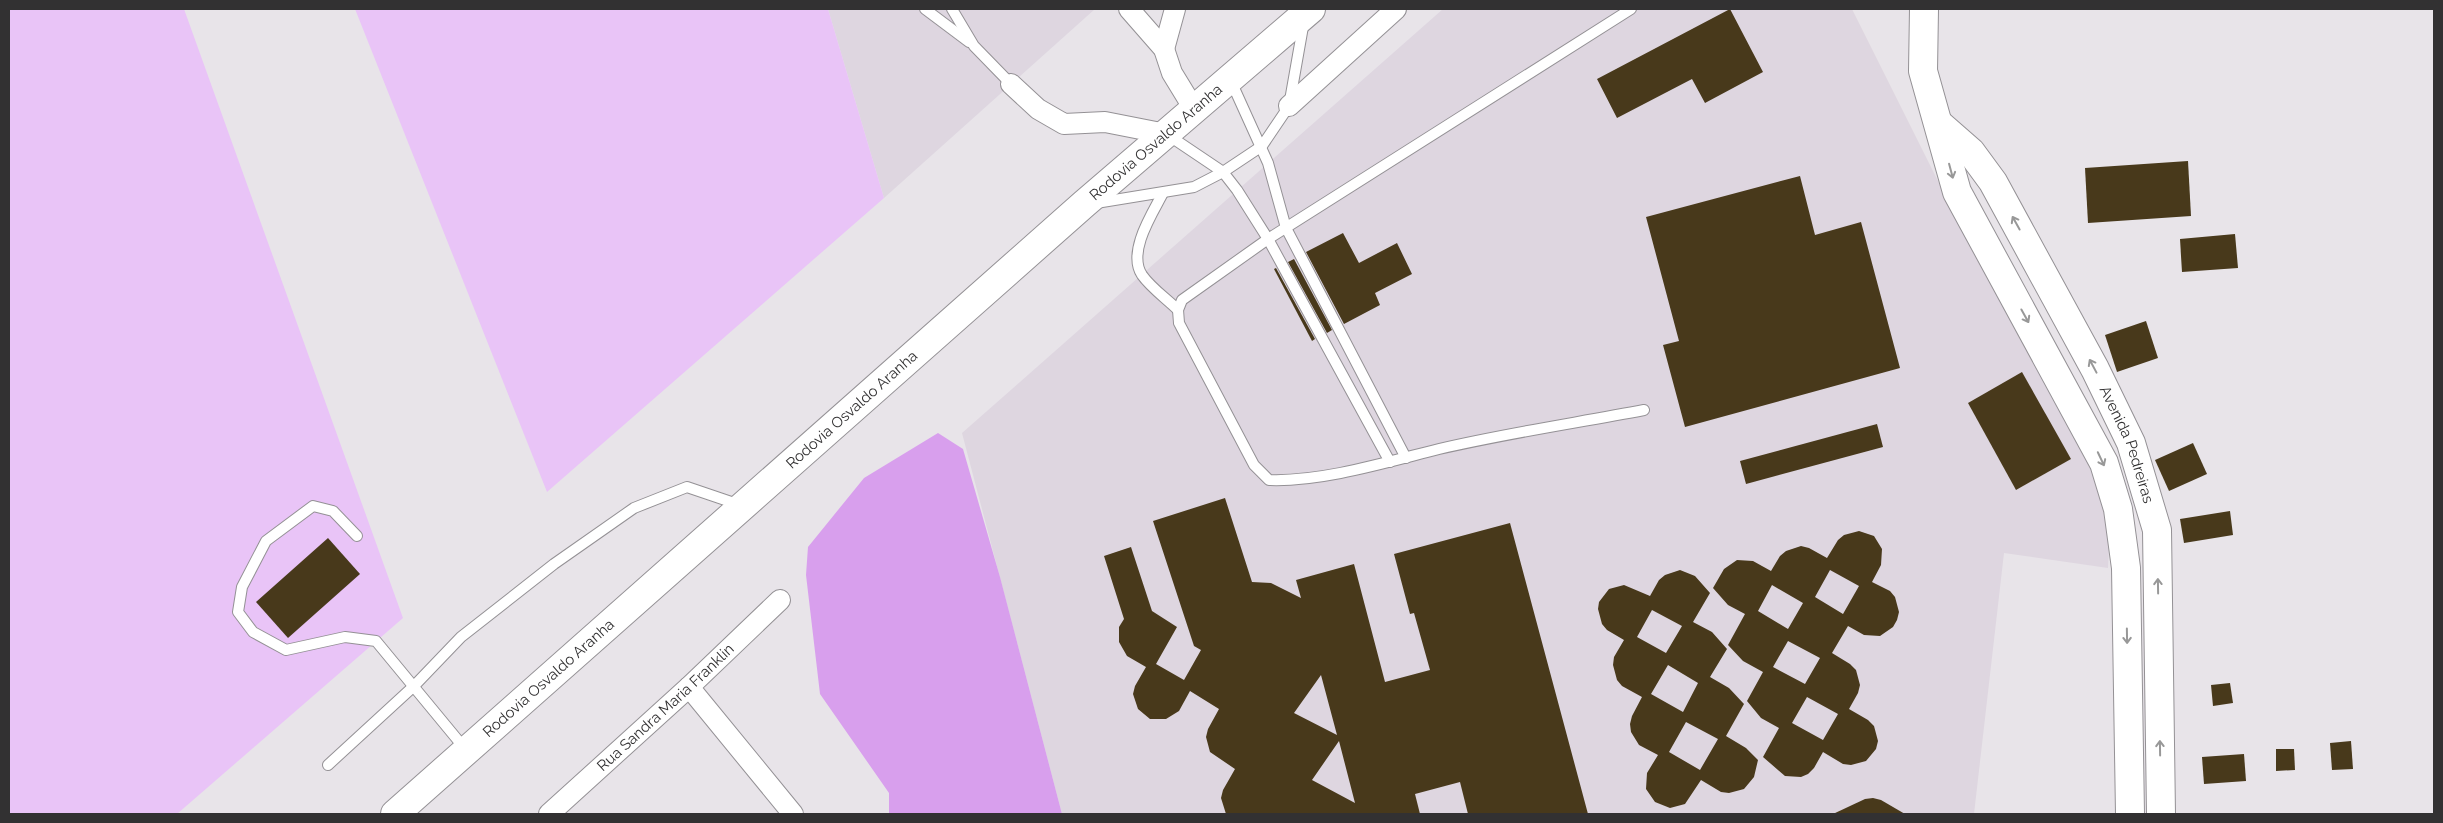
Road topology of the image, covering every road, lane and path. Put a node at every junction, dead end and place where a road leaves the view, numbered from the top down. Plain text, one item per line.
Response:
1 (924, 9) edge
2 (952, 9) edge
3 (1129, 9) edge
4 (1175, 9) edge
5 (1396, 9) edge
6 (1631, 9) edge
7 (1924, 9) edge
8 (1308, 11) edge
9 (974, 46) junction
10 (1164, 49) junction
11 (1230, 78) junction
12 (1011, 84) joint
13 (1289, 106) junction
14 (1194, 109) junction
15 (1939, 124) junction
16 (1166, 134) junction
17 (1262, 146) junction
18 (1223, 172) junction
19 (1163, 193) junction
20 (1084, 204) junction
21 (1286, 228) junction
22 (1268, 239) junction
23 (2034, 256) junction
24 (2003, 275) junction
25 (1178, 310) junction
26 (1644, 410) dead end
27 (1406, 458) junction
28 (1390, 462) junction
29 (2148, 495) junction
30 (743, 506) junction
31 (2118, 510) junction
32 (357, 536) dead end
33 (780, 600) dead end
34 (414, 686) junction
35 (689, 687) junction
36 (467, 751) junction
37 (328, 765) dead end
38 (2161, 783) junction
39 (2129, 784) junction
40 (395, 814) edge
41 (549, 814) edge
42 (793, 814) edge
43 (2130, 814) edge
44 (2161, 814) edge

1 - 9 lane
2 - 9 lane
3 - 10 street
4 - 10 street
5 - 13 street
6 - 21 lane
7 - 15 main road, Avenida Pedreiras
8 - 11 main road, Rodovia Osvaldo Aranha
8 - 13 lane
9 - 12 lane
10 - 14 street
11 - 14 main road, Rodovia Osvaldo Aranha
11 - 17 lane
12 - 16 street
13 - 17 lane
14 - 16 main road, Rodovia Osvaldo Aranha
23 -> 15 main road, Avenida Pedreiras
15 -> 24 main road, Avenida Pedreiras
16 - 18 lane
16 - 20 main road, Rodovia Osvaldo Aranha
17 - 18 lane
17 - 21 lane
18 - 19 lane
18 - 22 lane
19 - 20 lane
19 - 25 lane
20 - 30 main road, Rodovia Osvaldo Aranha
21 - 22 lane
21 - 27 lane
22 - 25 lane
22 - 28 lane
23 - 24 main road
29 -> 23 main road, Avenida Pedreiras
24 -> 31 main road, Avenida Pedreiras
25 - 28 lane
26 - 27 lane
27 - 28 lane
29 - 31 main road
38 -> 29 main road, Avenida Pedreiras
30 - 34 lane
30 - 36 main road, Rodovia Osvaldo Aranha
31 -> 39 main road, Avenida Pedreiras
32 - 34 lane
33 - 35 street, Rua Sandra Maria Franklin
34 - 36 lane
34 - 37 lane
35 - 41 street, Rua Sandra Maria Franklin
35 - 42 street
36 - 40 main road, Rodovia Osvaldo Aranha
38 - 39 main road
38 - 44 main road, Avenida Pedreiras
39 - 43 main road, Avenida Pedreiras

